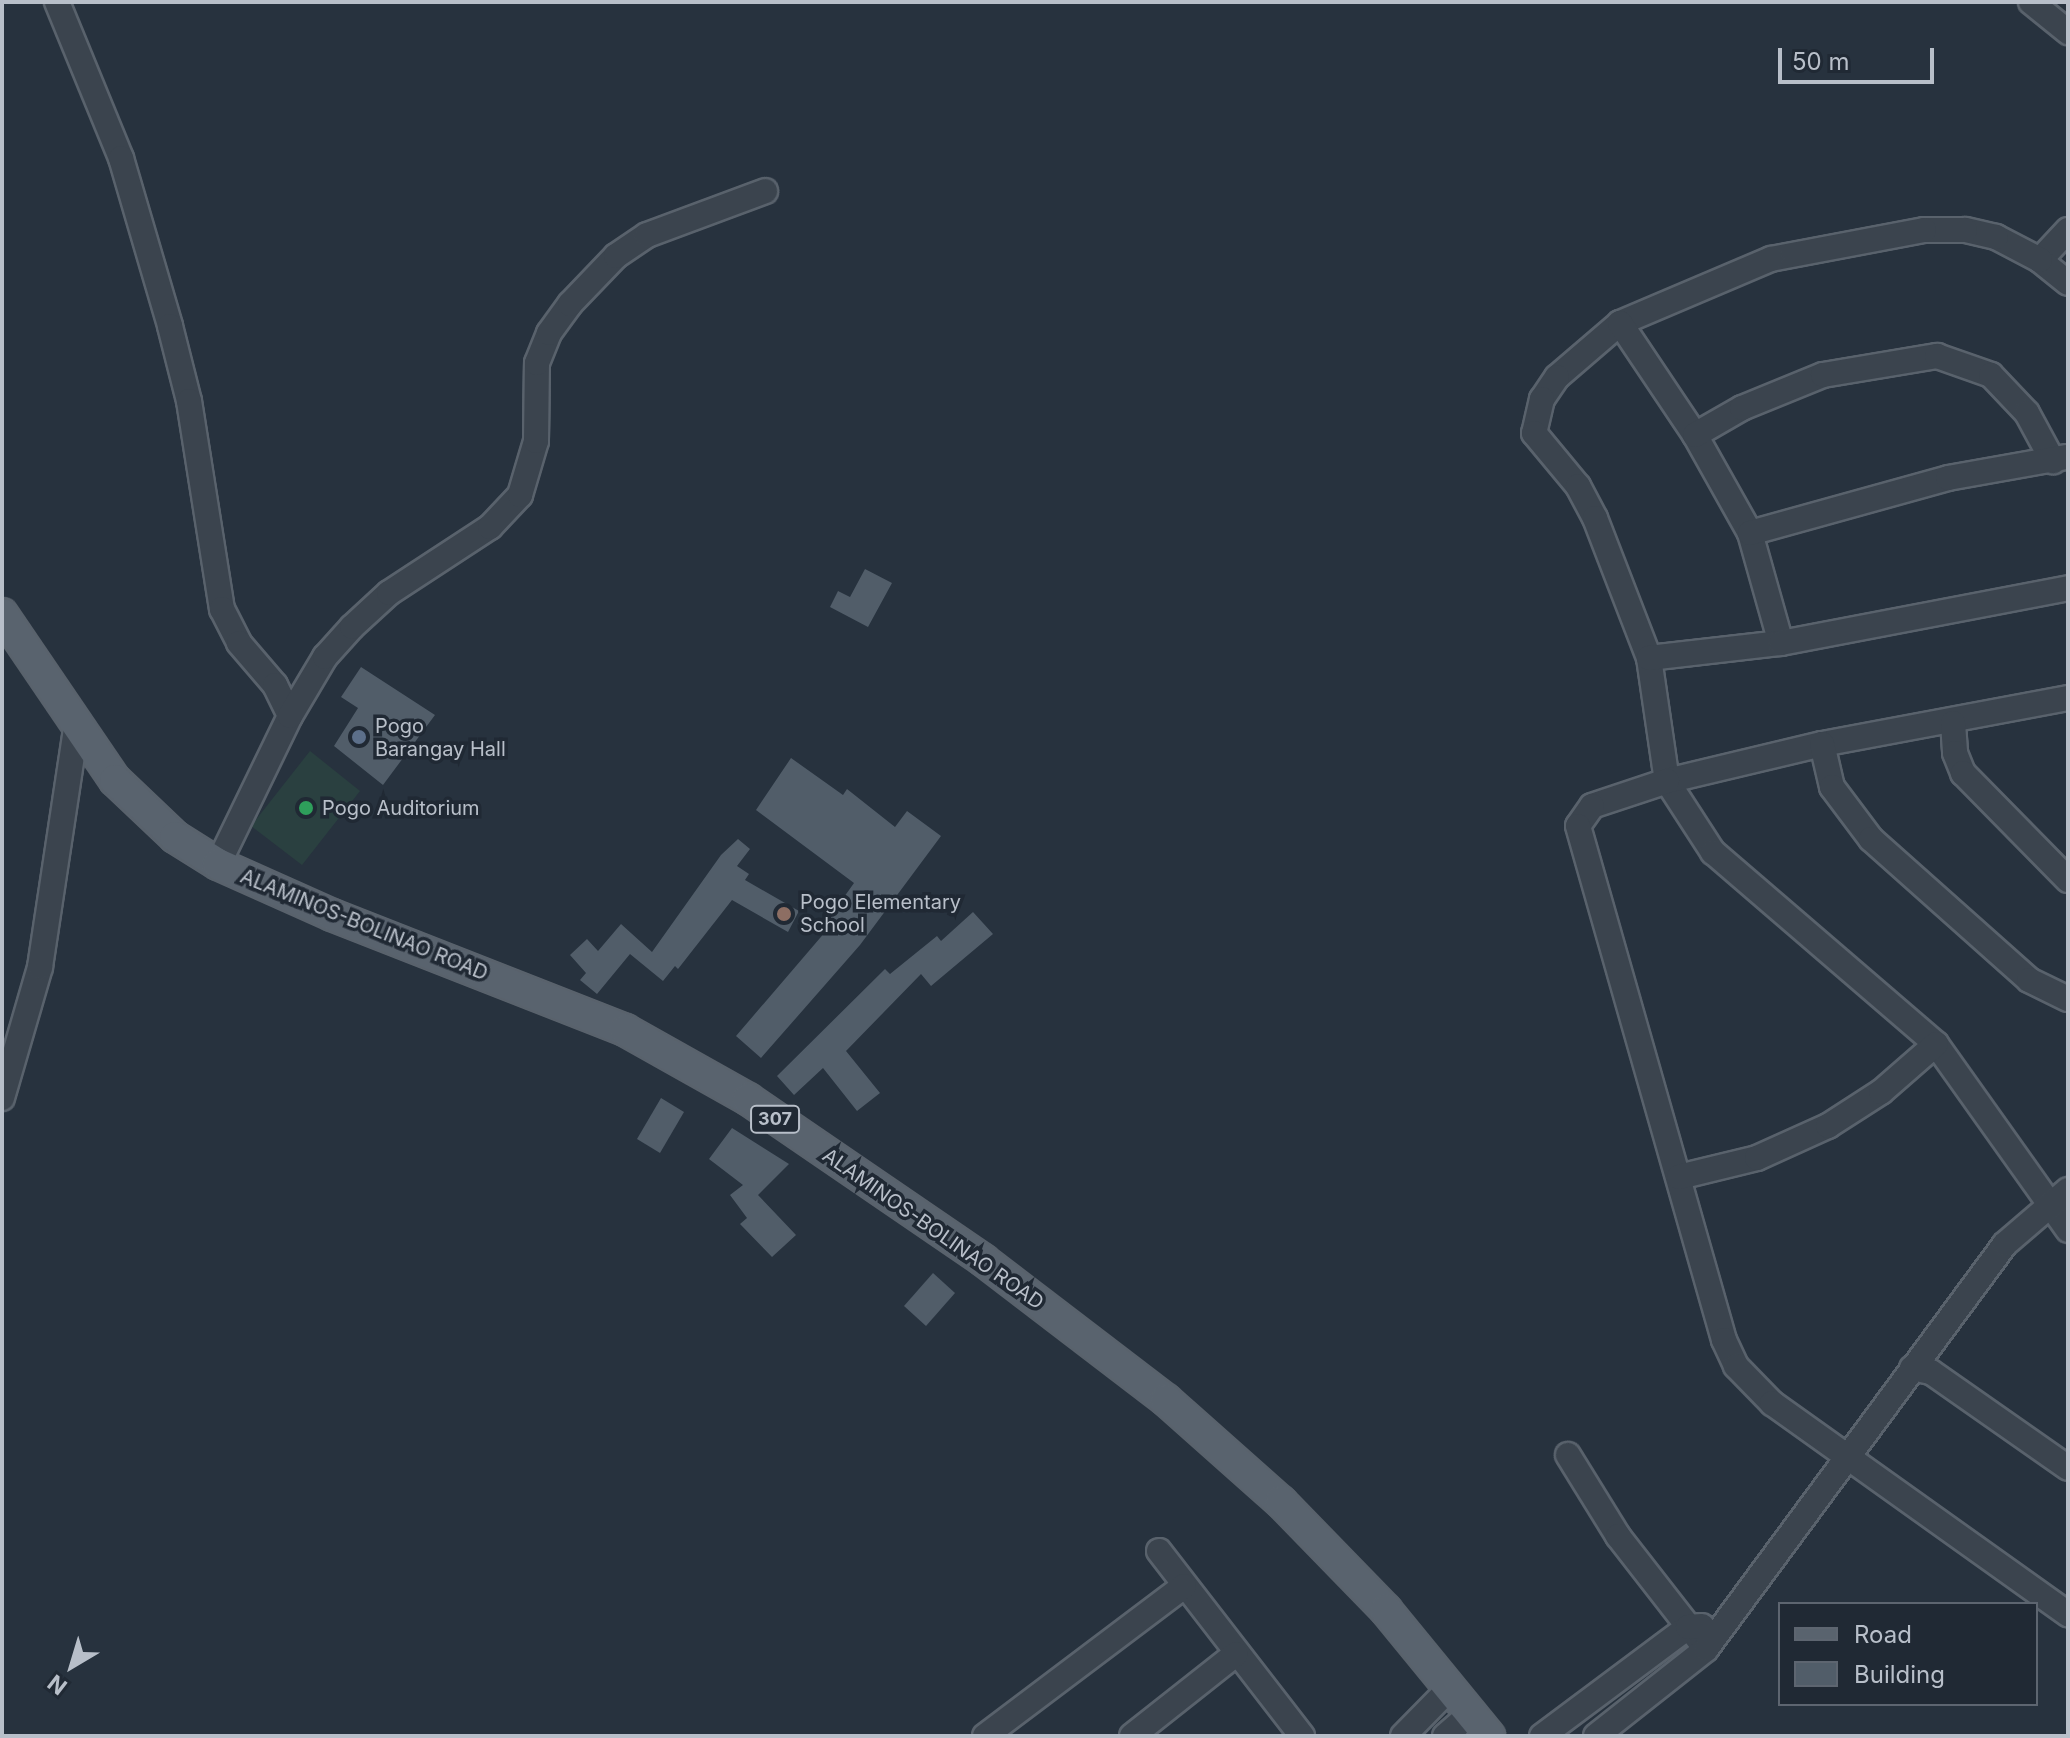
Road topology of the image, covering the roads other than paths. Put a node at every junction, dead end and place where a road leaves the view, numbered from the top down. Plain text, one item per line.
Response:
1 (57, 2) edge
2 (2031, 2) edge
3 (2068, 32) edge
4 (765, 191) dead end
5 (2068, 230) edge
6 (2040, 260) junction
7 (2068, 283) edge
8 (1620, 323) junction
9 (1695, 435) junction
10 (2060, 459) edge
11 (1750, 533) junction
12 (2068, 588) edge
13 (2, 614) edge
14 (1781, 643) junction
15 (1649, 658) junction
16 (2068, 698) edge
17 (290, 716) junction
18 (1953, 723) junction
19 (76, 728) junction
20 (1822, 744) junction
21 (1667, 781) junction
22 (218, 864) junction
23 (2068, 880) edge
24 (2068, 999) edge
25 (1936, 1044) junction
26 (2, 1098) edge
27 (1679, 1177) junction
28 (2058, 1197) edge
29 (2068, 1230) edge
30 (1912, 1368) junction
31 (1568, 1455) dead end
32 (1849, 1458) junction
33 (2068, 1468) edge
34 (1159, 1551) dead end
35 (1184, 1586) junction
36 (2068, 1614) edge
37 (1721, 1624) junction
38 (1688, 1627) junction
39 (1706, 1649) junction
40 (1236, 1654) junction
41 (1450, 1688) junction
42 (1480, 1725) edge
43 (1292, 1733) edge
44 (985, 1736) edge
45 (1132, 1736) edge
46 (1403, 1736) edge
47 (1445, 1736) edge
48 (1542, 1736) edge
49 (1596, 1736) edge

1 - 17 street
2 - 3 street
4 - 17 street
5 - 6 street
6 - 7 street
6 - 8 street
8 - 9 street
8 - 15 street
9 - 10 street
9 - 11 street
10 - 11 street
11 - 14 street
12 - 14 street
13 - 19 main road, ALAMINOS-BOLINAO ROAD / 307
14 - 15 street
15 - 21 street
16 - 18 street
17 - 22 street
18 - 20 street
18 - 23 street
19 - 22 main road, ALAMINOS-BOLINAO ROAD / 307
19 - 26 street
20 - 21 street
20 - 24 street
21 - 25 street
21 - 27 street
22 - 41 main road, ALAMINOS-BOLINAO ROAD / 307
25 - 27 street
25 - 28 street
27 - 32 street
28 - 29 street
28 - 30 street
30 - 32 street
30 - 33 street
31 - 38 street
32 - 36 street
32 - 37 street
34 - 35 street
35 - 40 street
35 - 44 street
37 - 38 street
37 - 39 street
38 - 39 street
38 - 48 street
39 - 49 street
40 - 43 street
40 - 45 street
41 - 42 main road, ALAMINOS-BOLINAO ROAD / 307
41 - 46 street
42 - 47 street

